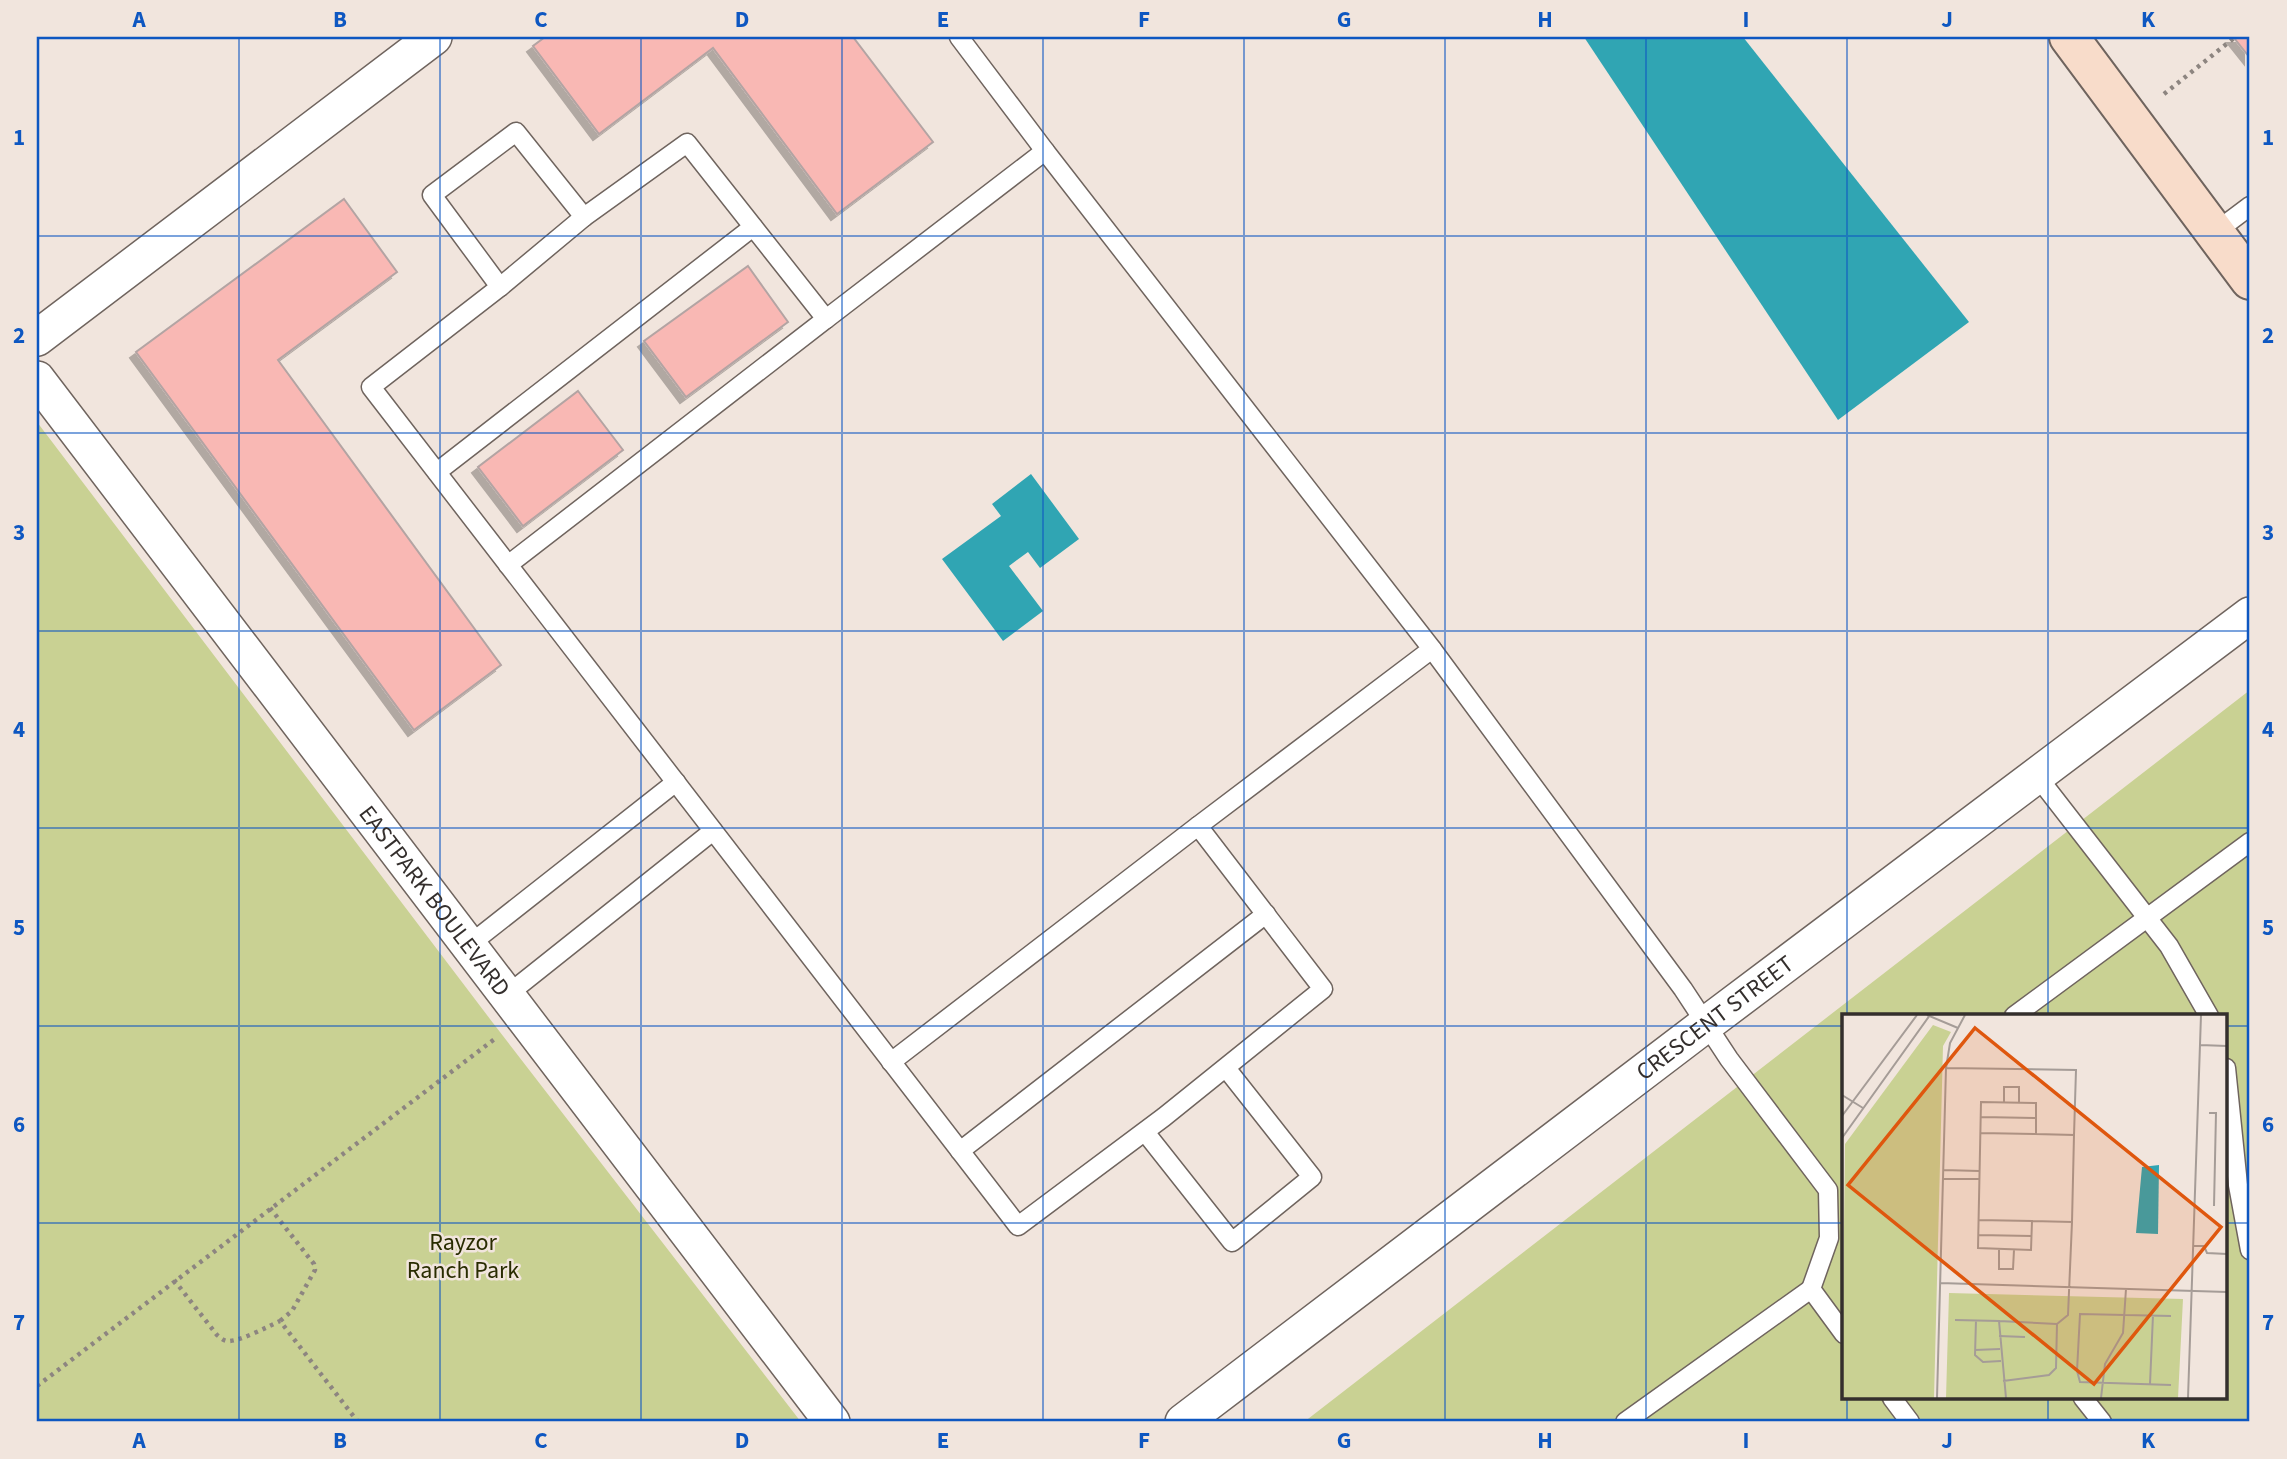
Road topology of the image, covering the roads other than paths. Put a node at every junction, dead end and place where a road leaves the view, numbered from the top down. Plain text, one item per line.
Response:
1 (434, 37) edge
2 (959, 37) edge
3 (2069, 37) edge
4 (1045, 151) junction
5 (2250, 206) edge
6 (584, 217) junction
7 (753, 227) junction
8 (2214, 233) junction
9 (2250, 280) edge
10 (500, 288) junction
11 (827, 319) junction
12 (37, 338) edge
13 (37, 379) edge
14 (437, 472) junction
15 (508, 565) junction
16 (2250, 615) edge
17 (1432, 649) junction
18 (2037, 776) junction
19 (676, 782) junction
20 (1198, 826) junction
21 (713, 831) junction
22 (2250, 842) edge
23 (1266, 914) junction
24 (2147, 917) junction
25 (469, 945) junction
26 (516, 1006) junction
27 (2017, 1014) edge
28 (2208, 1014) edge
29 (1705, 1025) junction
30 (891, 1062) junction
31 (1226, 1068) junction
32 (2228, 1088) edge
33 (1145, 1132) junction
34 (960, 1151) junction
35 (2250, 1250) edge
36 (1811, 1289) junction
37 (1842, 1331) edge
38 (1894, 1400) edge
39 (2085, 1400) edge
40 (832, 1422) edge
41 (1184, 1422) edge
42 (1625, 1422) edge
43 (1910, 1422) edge
44 (2102, 1422) edge

1 - 12 street
2 - 4 lane
3 - 8 main road
4 - 11 lane
4 - 17 lane
5 - 8 lane
6 - 7 lane
6 - 10 lane
6 - 10 lane
7 - 11 lane
7 - 14 lane
8 - 9 main road
10 - 14 lane
11 - 15 lane
13 - 25 street, EASTPARK BOULEVARD
14 - 15 lane
15 - 19 lane
16 - 18 street, CRESCENT STREET
17 - 20 lane
17 - 29 lane
18 - 24 lane
18 - 29 street, CRESCENT STREET
19 - 21 lane
19 - 25 lane
20 - 23 lane
20 - 30 lane
21 - 26 lane
21 - 30 lane
22 - 24 lane
23 - 31 lane
23 - 34 lane
24 - 27 lane
24 - 28 lane
25 - 26 street, EASTPARK BOULEVARD
26 - 40 street, EASTPARK BOULEVARD
29 - 36 lane
29 - 41 street, CRESCENT STREET
30 - 34 lane
31 - 33 lane
31 - 33 lane
32 - 35 lane
33 - 34 lane
36 - 37 lane
36 - 42 lane
38 - 43 lane
39 - 44 lane

